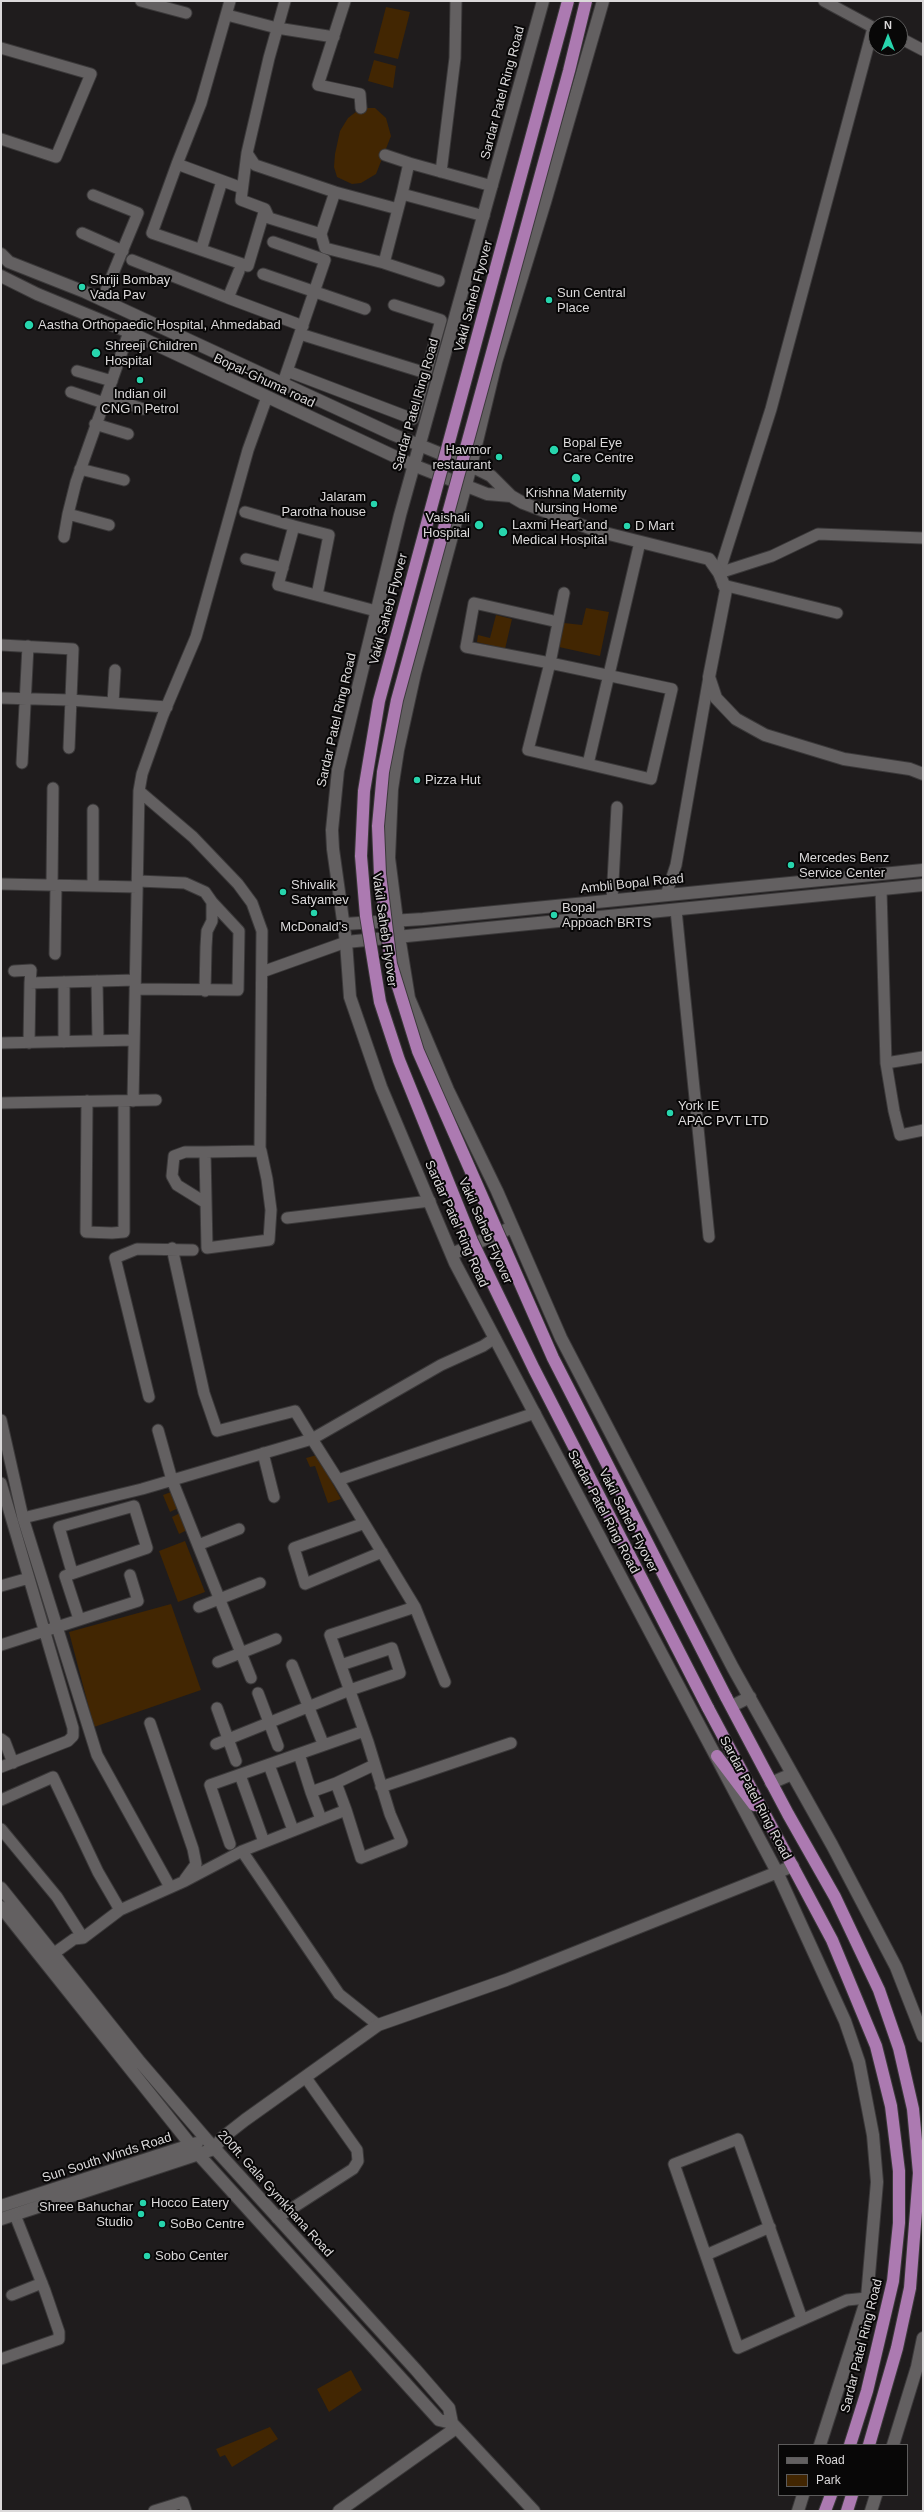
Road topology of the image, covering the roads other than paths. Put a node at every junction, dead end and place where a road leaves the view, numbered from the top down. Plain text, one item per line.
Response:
1 (140, 1) edge
2 (230, 1) edge
3 (285, 1) edge
4 (345, 1) edge
5 (456, 1) edge
6 (543, 1) edge
7 (568, 1) edge
8 (586, 1) edge
9 (603, 1) edge
10 (824, 1) edge
11 (186, 13) dead end
12 (227, 15) junction
13 (868, 25) edge
14 (277, 28) junction
15 (334, 37) junction
16 (908, 42) edge
17 (1, 48) edge
18 (868, 50) edge
19 (923, 50) edge
20 (361, 108) dead end
21 (1, 139) edge
22 (247, 154) junction
23 (385, 155) dead end
24 (409, 163) junction
25 (177, 164) junction
26 (441, 172) junction
27 (222, 181) junction
28 (492, 186) junction
29 (242, 188) junction
30 (335, 192) junction
31 (402, 194) junction
32 (93, 195) dead end
33 (265, 209) junction
34 (398, 209) junction
35 (484, 216) junction
36 (82, 233) dead end
37 (321, 234) junction
38 (272, 242) dead end
39 (201, 250) junction
40 (123, 251) junction
41 (1, 254) edge
42 (132, 260) dead end
43 (384, 263) junction
44 (238, 271) dead end
45 (264, 274) dead end
46 (1, 276) edge
47 (439, 281) dead end
48 (315, 292) junction
49 (228, 298) junction
50 (102, 300) junction
51 (394, 305) dead end
52 (365, 309) dead end
53 (301, 330) junction
54 (129, 332) junction
55 (77, 371) dead end
56 (287, 372) junction
57 (426, 373) junction
58 (112, 381) junction
59 (282, 383) junction
60 (71, 392) dead end
61 (267, 398) junction
62 (105, 400) junction
63 (143, 409) dead end
64 (95, 424) junction
65 (128, 434) dead end
66 (419, 444) junction
67 (413, 465) junction
68 (471, 466) junction
69 (80, 469) junction
70 (124, 480) dead end
71 (465, 485) junction
72 (510, 496) junction
73 (245, 512) dead end
74 (68, 514) junction
75 (108, 525) dead end
76 (294, 526) junction
77 (64, 537) dead end
78 (923, 538) edge
79 (640, 542) junction
80 (246, 559) dead end
81 (283, 568) junction
82 (721, 579) junction
83 (564, 593) dead end
84 (317, 595) junction
85 (376, 611) junction
86 (837, 613) dead end
87 (558, 622) junction
88 (1, 645) edge
89 (28, 646) junction
90 (550, 662) junction
91 (115, 670) dead end
92 (609, 676) junction
93 (709, 677) junction
94 (1, 698) edge
95 (25, 699) junction
96 (70, 700) junction
97 (112, 703) junction
98 (167, 707) junction
99 (69, 748) dead end
100 (22, 762) dead end
101 (588, 764) junction
102 (923, 774) edge
103 (53, 788) dead end
104 (139, 791) junction
105 (618, 807) dead end
106 (92, 810) dead end
107 (923, 870) edge
108 (1, 884) edge
109 (137, 884) junction
110 (54, 885) junction
111 (923, 885) edge
112 (93, 886) junction
113 (881, 890) junction
114 (666, 895) junction
115 (612, 900) junction
116 (212, 902) junction
117 (676, 910) junction
118 (398, 921) junction
119 (344, 924) junction
120 (399, 936) junction
121 (346, 942) junction
122 (55, 954) dead end
123 (14, 971) dead end
124 (262, 972) junction
125 (97, 981) junction
126 (30, 982) junction
127 (64, 982) junction
128 (135, 984) junction
129 (205, 991) junction
130 (134, 1040) junction
131 (98, 1041) junction
132 (29, 1042) junction
133 (64, 1042) junction
134 (1, 1044) edge
135 (923, 1057) edge
136 (886, 1063) junction
137 (156, 1100) dead end
138 (88, 1101) junction
139 (128, 1101) junction
140 (1, 1103) edge
141 (923, 1130) edge
142 (261, 1151) junction
143 (205, 1152) junction
144 (430, 1201) junction
145 (206, 1203) junction
146 (287, 1218) dead end
147 (512, 1227) junction
148 (709, 1237) dead end
149 (172, 1248) junction
150 (193, 1250) dead end
151 (452, 1254) junction
152 (495, 1338) junction
153 (149, 1397) dead end
154 (535, 1413) junction
155 (1, 1420) edge
156 (158, 1430) dead end
157 (312, 1439) junction
158 (263, 1454) junction
159 (172, 1480) junction
160 (338, 1480) junction
161 (1, 1483) edge
162 (274, 1497) dead end
163 (23, 1518) junction
164 (362, 1524) junction
165 (239, 1528) dead end
166 (198, 1545) junction
167 (382, 1552) junction
168 (72, 1572) junction
169 (130, 1575) dead end
170 (29, 1578) junction
171 (260, 1583) dead end
172 (1, 1586) edge
173 (219, 1600) junction
174 (199, 1607) dead end
175 (415, 1608) junction
176 (78, 1619) junction
177 (58, 1626) junction
178 (44, 1631) junction
179 (276, 1639) dead end
180 (1, 1645) edge
181 (241, 1653) junction
182 (218, 1662) dead end
183 (292, 1665) dead end
184 (341, 1665) junction
185 (251, 1678) dead end
186 (444, 1682) dead end
187 (350, 1690) junction
188 (258, 1693) dead end
189 (750, 1697) junction
190 (729, 1701) junction
191 (217, 1708) dead end
192 (308, 1708) junction
193 (711, 1713) junction
194 (150, 1723) dead end
195 (269, 1723) junction
196 (700, 1724) junction
197 (364, 1731) junction
198 (1, 1739) edge
199 (228, 1740) junction
200 (322, 1741) dead end
201 (510, 1743) dead end
202 (216, 1744) dead end
203 (278, 1746) dead end
204 (299, 1754) junction
205 (717, 1756) junction
206 (236, 1761) dead end
207 (13, 1763) junction
208 (268, 1765) junction
209 (374, 1765) junction
210 (1, 1767) edge
211 (792, 1774) junction
212 (240, 1775) junction
213 (336, 1783) junction
214 (771, 1783) junction
215 (381, 1787) junction
216 (311, 1792) junction
217 (1, 1800) edge
218 (346, 1810) junction
219 (321, 1819) junction
220 (1, 1830) edge
221 (293, 1830) junction
222 (777, 1834) junction
223 (264, 1842) junction
224 (230, 1844) dead end
225 (242, 1851) junction
226 (794, 1866) junction
227 (777, 1872) junction
228 (185, 1881) junction
229 (170, 1887) junction
230 (1, 1888) edge
231 (1, 1907) edge
232 (120, 1910) junction
233 (83, 1938) junction
234 (53, 1954) junction
235 (919, 2017) edge
236 (378, 2025) junction
237 (923, 2036) edge
238 (306, 2078) junction
239 (210, 2144) junction
240 (195, 2150) junction
241 (1, 2206) edge
242 (15, 2215) junction
243 (277, 2218) junction
244 (1, 2219) edge
245 (770, 2227) junction
246 (706, 2256) junction
247 (42, 2283) junction
248 (12, 2295) dead end
249 (867, 2298) junction
250 (802, 2320) junction
251 (923, 2338) edge
252 (1, 2359) edge
253 (920, 2367) edge
254 (454, 2425) junction
255 (820, 2444) edge
256 (850, 2444) edge
257 (869, 2444) edge
258 (893, 2444) edge
259 (803, 2496) edge
260 (831, 2496) edge
261 (852, 2496) edge
262 (876, 2496) edge
263 (154, 2511) edge
264 (186, 2511) edge
265 (339, 2511) edge
266 (534, 2511) edge
267 (798, 2511) edge
268 (825, 2511) edge
269 (846, 2511) edge
270 (871, 2511) edge

1 - 11 street
2 - 12 street
3 - 14 street
4 - 15 street
5 - 26 street
6 - 28 street, Sardar Patel Ring Road
7 - 193 highway, Vakil Saheb Flyover, bridge
8 - 190 highway, Vakil Saheb Flyover, bridge
9 - 68 street
10 - 13 street
12 - 14 street
12 - 25 street
14 - 15 street
14 - 22 street
15 - 20 street
16 - 19 street
17 - 21 street
18 - 82 street
22 - 29 street
22 - 30 street
23 - 24 street
24 - 26 street
24 - 31 street
25 - 27 street
25 - 39 street
26 - 28 street
27 - 29 street
27 - 39 street
28 - 35 street, Sardar Patel Ring Road
29 - 33 street
30 - 34 street
30 - 37 street
31 - 34 street
31 - 35 street
32 - 40 street
33 - 37 street
33 - 39 street
34 - 43 street
35 - 66 street, Sardar Patel Ring Road
36 - 40 street
37 - 43 street
38 - 48 street
40 - 50 street
41 - 50 street
42 - 49 street
43 - 47 street
44 - 49 street
45 - 48 street
46 - 54 street, Bopal-Ghuma road
48 - 52 street
48 - 53 street
49 - 53 street
50 - 59 street
51 - 57 street
53 - 56 street
53 - 57 street
54 - 58 street
54 - 61 street, Bopal-Ghuma road
55 - 58 street
56 - 57 street
56 - 59 street
58 - 62 street
59 - 66 street
60 - 62 street
61 - 67 street, Bopal-Ghuma road
61 - 98 street
62 - 63 street
62 - 64 street
64 - 65 street
64 - 69 street
66 - 67 street, Sardar Patel Ring Road
66 - 68 street
67 - 71 street, Bopal-Ghuma road
67 - 85 street, Sardar Patel Ring Road
68 - 71 street
68 - 72 street
69 - 70 street
69 - 74 street
71 - 72 street, Bopal-Ghuma road
71 - 118 street
72 - 79 street
73 - 76 street
74 - 75 street
74 - 77 street
76 - 81 street
76 - 84 street
78 - 82 street
79 - 82 street
79 - 92 street
80 - 81 street
81 - 84 street
82 - 86 street
82 - 93 street
83 - 87 street
84 - 85 street
85 - 119 street, Sardar Patel Ring Road
87 - 90 street
87 - 90 street
88 - 89 street
89 - 95 street
89 - 96 street
90 - 92 street
90 - 101 street
91 - 97 street
92 - 101 street
92 - 101 street
93 - 102 street
93 - 114 street
94 - 95 street
95 - 96 street
95 - 100 street
96 - 97 street
96 - 99 street
97 - 98 street
98 - 104 street
103 - 110 street
104 - 109 street
104 - 124 street
105 - 115 street
106 - 112 street
107 - 114 street, Ambli Bopal Road
108 - 110 street
109 - 112 street
109 - 116 street
109 - 128 street
110 - 112 street
110 - 122 street
111 - 113 street
113 - 117 street
113 - 136 street
114 - 115 street, Ambli Bopal Road
115 - 118 street, Ambli Bopal Road
116 - 129 street
116 - 129 street
117 - 120 street
117 - 148 street
118 - 119 street, Ambli Bopal Road
118 - 120 street
119 - 121 street, Sardar Patel Ring Road
120 - 121 street
120 - 147 street
121 - 124 street
121 - 144 street, Sardar Patel Ring Road
123 - 126 street
124 - 142 street
125 - 127 street
125 - 128 street
125 - 131 street
126 - 127 street
126 - 132 street
127 - 133 street
128 - 129 street
128 - 130 street
130 - 131 street
130 - 139 street
131 - 133 street
132 - 133 street
132 - 134 street
135 - 136 street
136 - 141 street
137 - 139 street
138 - 139 street
138 - 139 street
138 - 140 street
142 - 143 street
142 - 145 street
143 - 145 street
143 - 145 street
144 - 146 street
144 - 151 street, Sardar Patel Ring Road
147 - 151 street
147 - 189 street
149 - 150 street
149 - 153 street
149 - 157 street
151 - 152 street, Sardar Patel Ring Road
152 - 154 street, Sardar Patel Ring Road
152 - 157 street
154 - 160 street
154 - 196 street, Sardar Patel Ring Road
155 - 163 street
156 - 159 street
157 - 158 street
157 - 160 street
158 - 159 street
158 - 162 street
159 - 163 street
159 - 166 street
160 - 164 street
161 - 170 street
163 - 177 street
164 - 167 street
164 - 167 street
165 - 166 street
166 - 173 street
167 - 175 street
168 - 168 street
168 - 176 street
169 - 176 street
170 - 172 street
170 - 178 street
171 - 173 street
173 - 174 street
173 - 181 street
175 - 184 street
175 - 186 street
176 - 177 street
177 - 178 street
177 - 229 street
178 - 180 street
178 - 207 street
179 - 181 street
181 - 182 street
181 - 185 street
183 - 192 street
184 - 187 street
184 - 187 street
187 - 192 street
187 - 197 street
188 - 195 street
189 - 190 street
189 - 211 street
190 - 214 highway, Sardar Patel Ring Road
191 - 199 street
192 - 195 street
192 - 200 street
193 - 196 street
193 - 222 highway, Sardar Patel Ring Road
194 - 228 street
195 - 199 street
195 - 203 street
196 - 205 street, Sardar Patel Ring Road
197 - 204 street
197 - 209 street
198 - 207 street
199 - 202 street
199 - 206 street
201 - 215 street
204 - 208 street
204 - 216 street
205 - 222 highway
205 - 227 street, Sardar Patel Ring Road
207 - 210 street
208 - 212 street
208 - 221 street
209 - 213 street
209 - 215 street
211 - 214 street
211 - 235 street
212 - 223 street
212 - 224 street
213 - 216 street
213 - 218 street
214 - 257 highway, Sardar Patel Ring Road
215 - 218 street
216 - 219 street
217 - 232 street
218 - 219 street
219 - 221 street
220 - 233 street
221 - 223 street
222 - 226 highway, Sardar Patel Ring Road
223 - 225 street
225 - 228 street
225 - 236 street
226 - 227 street
226 - 256 highway, Sardar Patel Ring Road
227 - 236 street
227 - 249 street, Sardar Patel Ring Road
228 - 229 street
229 - 232 street
230 - 234 street, 200ft. Gala Gymkhana Road
231 - 240 street
232 - 233 street
233 - 234 street
234 - 239 street, 200ft. Gala Gymkhana Road
235 - 237 street
236 - 238 street
238 - 239 street, Sun South Winds Road
238 - 243 street
239 - 240 street, Sun South Winds Road
239 - 243 street, 200ft. Gala Gymkhana Road
240 - 241 street, Sun South Winds Road
240 - 242 street
240 - 254 street
242 - 244 street
242 - 247 street
243 - 254 street, 200ft. Gala Gymkhana Road
245 - 246 street
245 - 246 street
245 - 250 street
246 - 250 street
247 - 248 street
247 - 252 street
249 - 250 street
249 - 255 street, Sardar Patel Ring Road
251 - 253 street
253 - 258 street
254 - 265 street
254 - 266 street, 200ft. Gala Gymkhana Road
259 - 267 street
260 - 268 highway
261 - 269 highway
262 - 270 street
263 - 264 street

